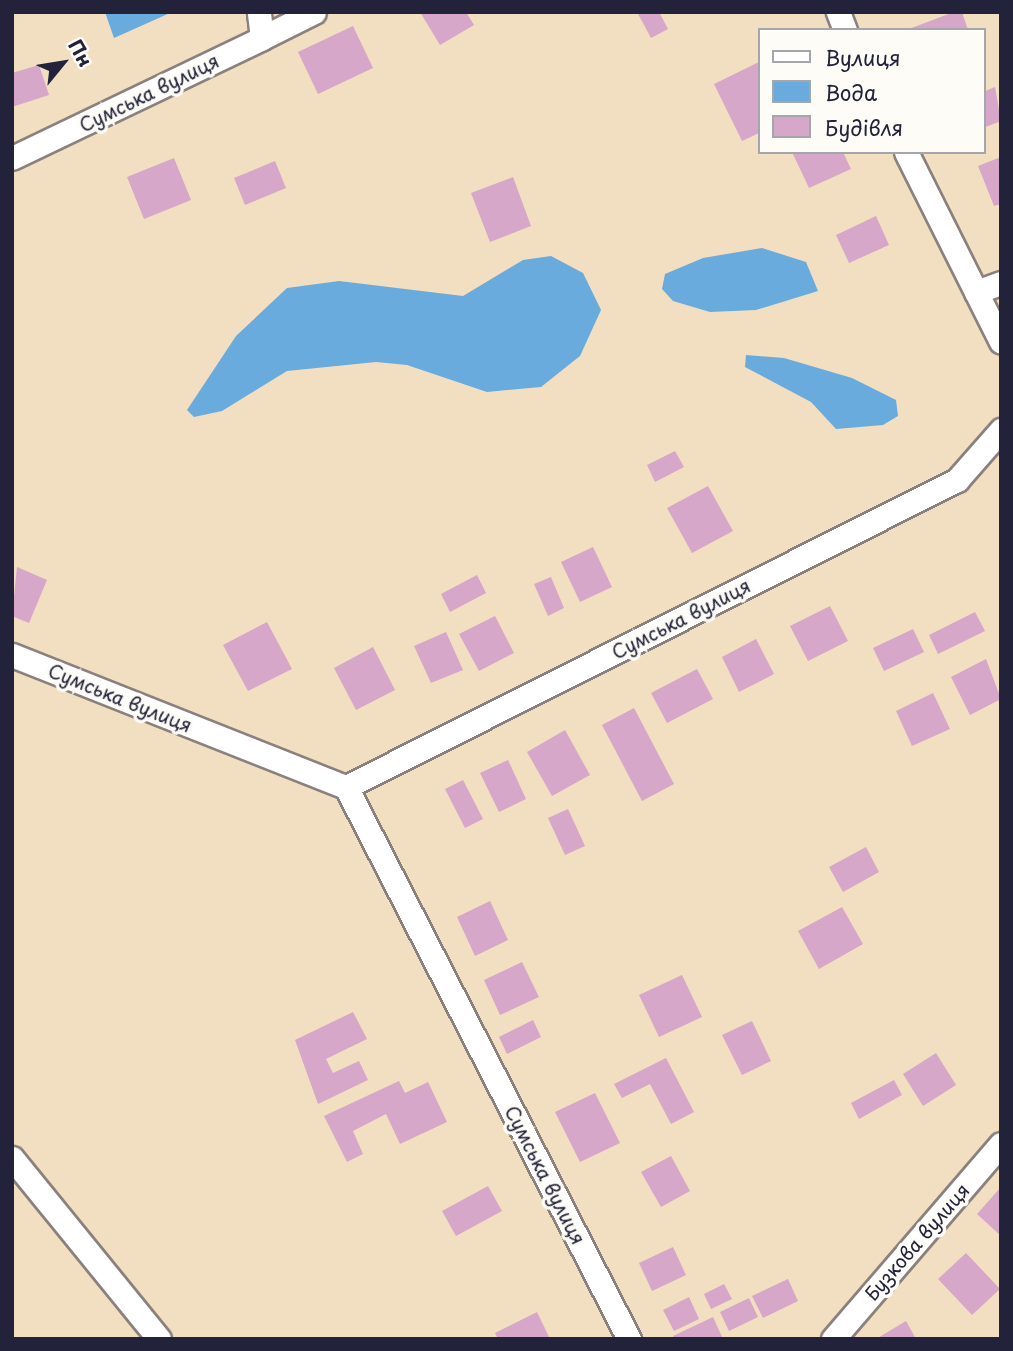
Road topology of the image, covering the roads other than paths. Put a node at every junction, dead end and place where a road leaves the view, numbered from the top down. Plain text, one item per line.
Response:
1 (260, 12) edge
2 (314, 12) edge
3 (262, 38) junction
4 (907, 154) edge
5 (12, 158) edge
6 (1001, 284) edge
7 (976, 292) junction
8 (1001, 342) edge
9 (1001, 430) edge
10 (12, 655) edge
11 (346, 787) junction
12 (1001, 1144) edge
13 (12, 1158) edge
14 (159, 1339) edge
15 (629, 1339) edge
16 (833, 1339) edge

1 - 3 street
2 - 3 street, Сумська вулиця
3 - 5 street, Сумська вулиця
4 - 7 street
6 - 7 street
7 - 8 street
9 - 11 street, Сумська вулиця
10 - 11 street, Сумська вулиця
11 - 15 street, Сумська вулиця
12 - 16 street, Бузкова вулиця
13 - 14 street

